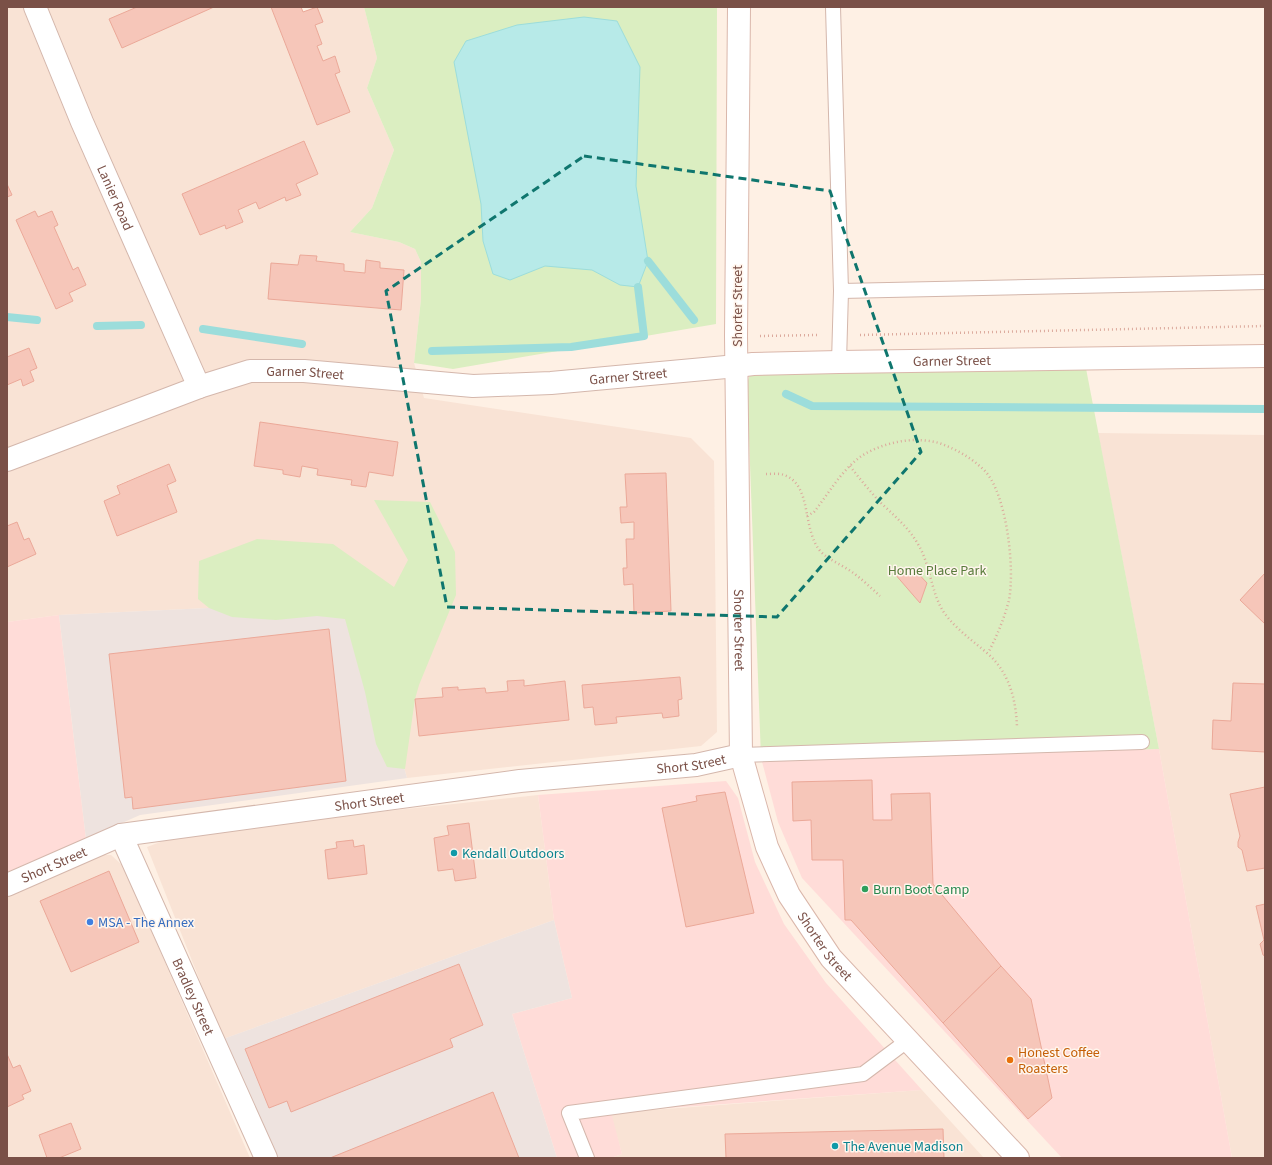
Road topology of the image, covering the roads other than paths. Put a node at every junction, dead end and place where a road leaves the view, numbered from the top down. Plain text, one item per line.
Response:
1 (35, 7) edge
2 (739, 7) edge
3 (833, 7) edge
4 (1265, 282) edge
5 (841, 291) junction
6 (1265, 356) edge
7 (839, 362) junction
8 (737, 366) junction
9 (199, 387) junction
10 (7, 460) edge
11 (1142, 742) dead end
12 (741, 755) junction
13 (121, 835) junction
14 (7, 885) edge
15 (907, 1041) junction
16 (266, 1158) edge
17 (587, 1158) edge
18 (1018, 1158) edge

1 - 9 street, Lanier Road
2 - 8 street, Shorter Street
3 - 5 lane
4 - 5 lane
5 - 7 lane
6 - 7 street, Garner Street
7 - 8 street, Garner Street
8 - 9 street, Garner Street
8 - 12 street, Shorter Street
9 - 10 street, Garner Street
11 - 12 lane
12 - 13 street, Short Street
12 - 15 street, Shorter Street
13 - 14 street, Short Street
13 - 16 street, Bradley Street
15 - 17 lane
15 - 18 street, Shorter Street

